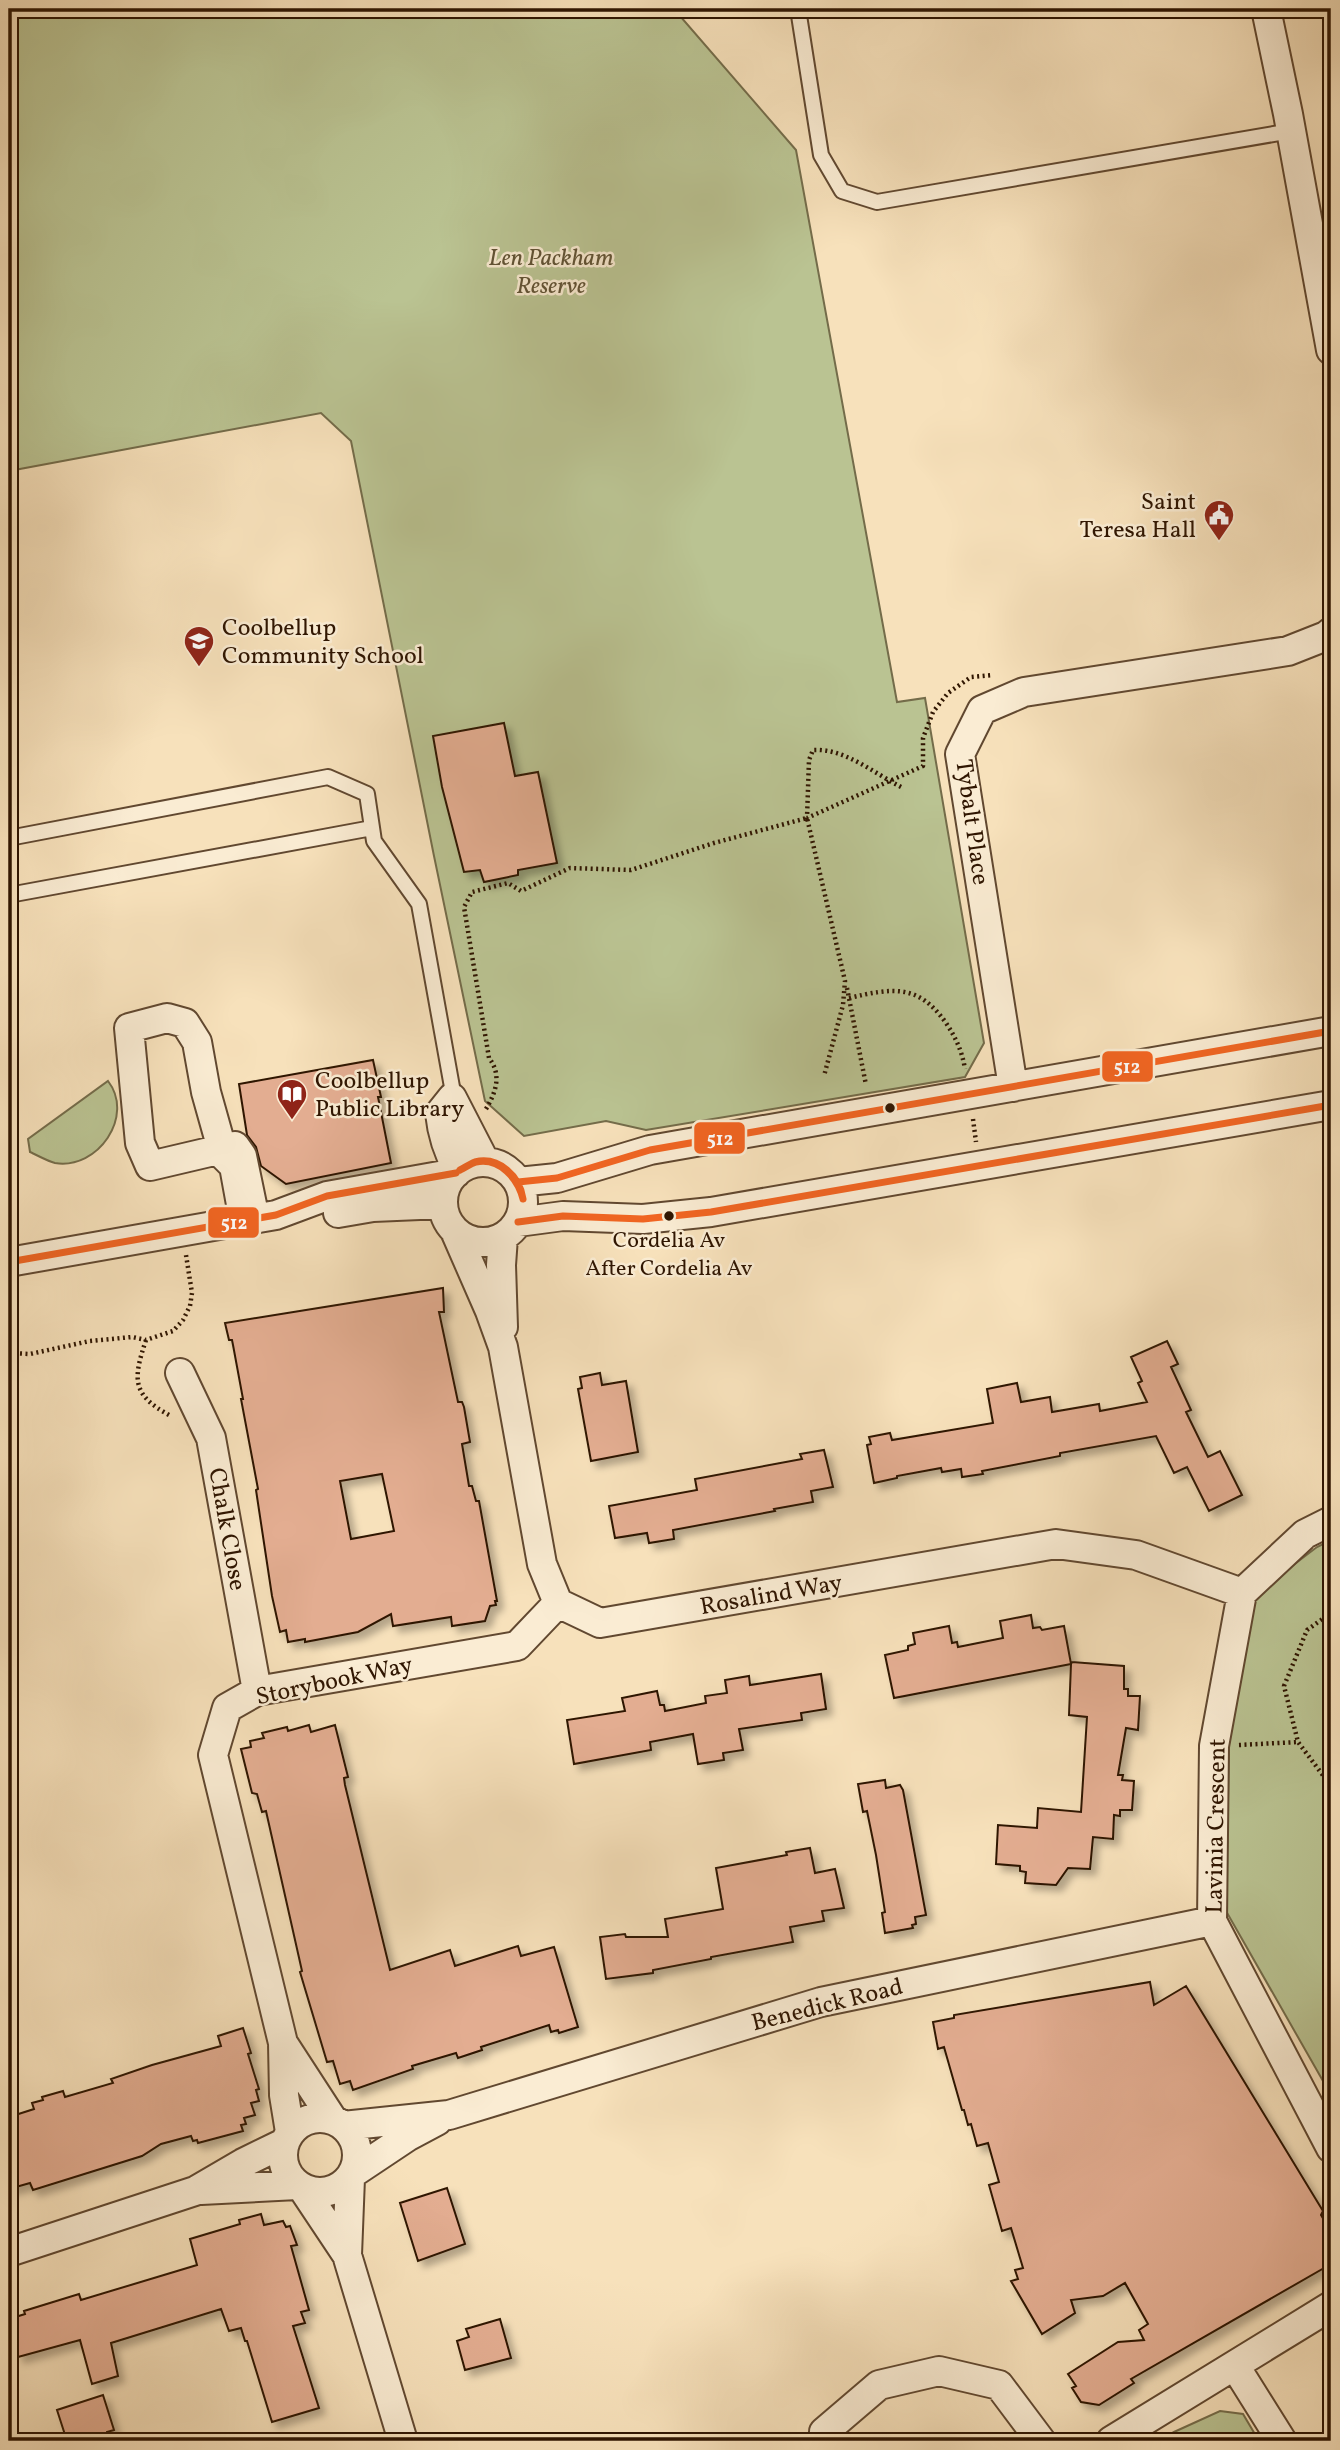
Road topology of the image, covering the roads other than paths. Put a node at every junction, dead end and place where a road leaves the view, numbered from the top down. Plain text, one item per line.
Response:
1 (798, 9) edge
2 (1266, 9) edge
3 (1292, 131) junction
4 (1331, 350) edge
5 (1331, 632) edge
6 (372, 828) junction
7 (9, 838) edge
8 (9, 895) edge
9 (1331, 1031) edge
10 (1013, 1087) junction
11 (452, 1098) junction
12 (1331, 1105) edge
13 (222, 1149) junction
14 (485, 1162) junction
15 (457, 1172) junction
16 (518, 1182) junction
17 (443, 1203) junction
18 (258, 1219) junction
19 (511, 1229) junction
20 (455, 1231) junction
21 (9, 1262) edge
22 (503, 1347) junction
23 (180, 1373) dead end
24 (1331, 1521) edge
25 (1241, 1593) junction
26 (558, 1603) junction
27 (257, 1691) junction
28 (1212, 1921) junction
29 (283, 2043) junction
30 (449, 2115) junction
31 (338, 2123) junction
32 (287, 2138) junction
33 (1331, 2148) edge
34 (351, 2176) junction
35 (300, 2187) junction
36 (195, 2191) junction
37 (9, 2252) edge
38 (347, 2255) junction
39 (1331, 2305) edge
40 (1235, 2366) junction
41 (403, 2441) edge
42 (825, 2441) edge
43 (1041, 2441) edge
44 (1111, 2441) edge
45 (1282, 2441) edge

1 - 3 lane
2 - 3 street
3 - 4 street
5 - 10 street, Tybalt Place
6 - 7 lane
6 - 8 lane
6 - 11 lane
9 - 10 street
10 - 16 street
11 - 14 street
11 - 15 street
12 - 19 street
13 - 13 street
13 - 18 street
14 - 15 street
14 - 16 street
15 - 17 street
15 - 18 street
16 - 19 street
17 - 18 street
17 - 20 street
18 - 21 street
19 - 20 street
19 - 22 street
20 - 22 street
22 - 26 street
23 - 27 street, Chalk Close
24 - 25 street
25 - 26 street, Rosalind Way
25 - 28 street, Lavinia Crescent
26 - 27 street, Storybook Way
27 - 29 street, Storybook Way
28 - 30 street, Benedick Road
28 - 33 street, Lavinia Crescent
29 - 31 street
29 - 32 street
30 - 31 street
30 - 34 street
31 - 32 street
31 - 34 street
32 - 35 street
32 - 36 street
34 - 35 street
34 - 38 street
35 - 36 street
35 - 38 street
36 - 37 street
38 - 41 street
39 - 40 street
40 - 44 street
40 - 45 street
42 - 43 street

